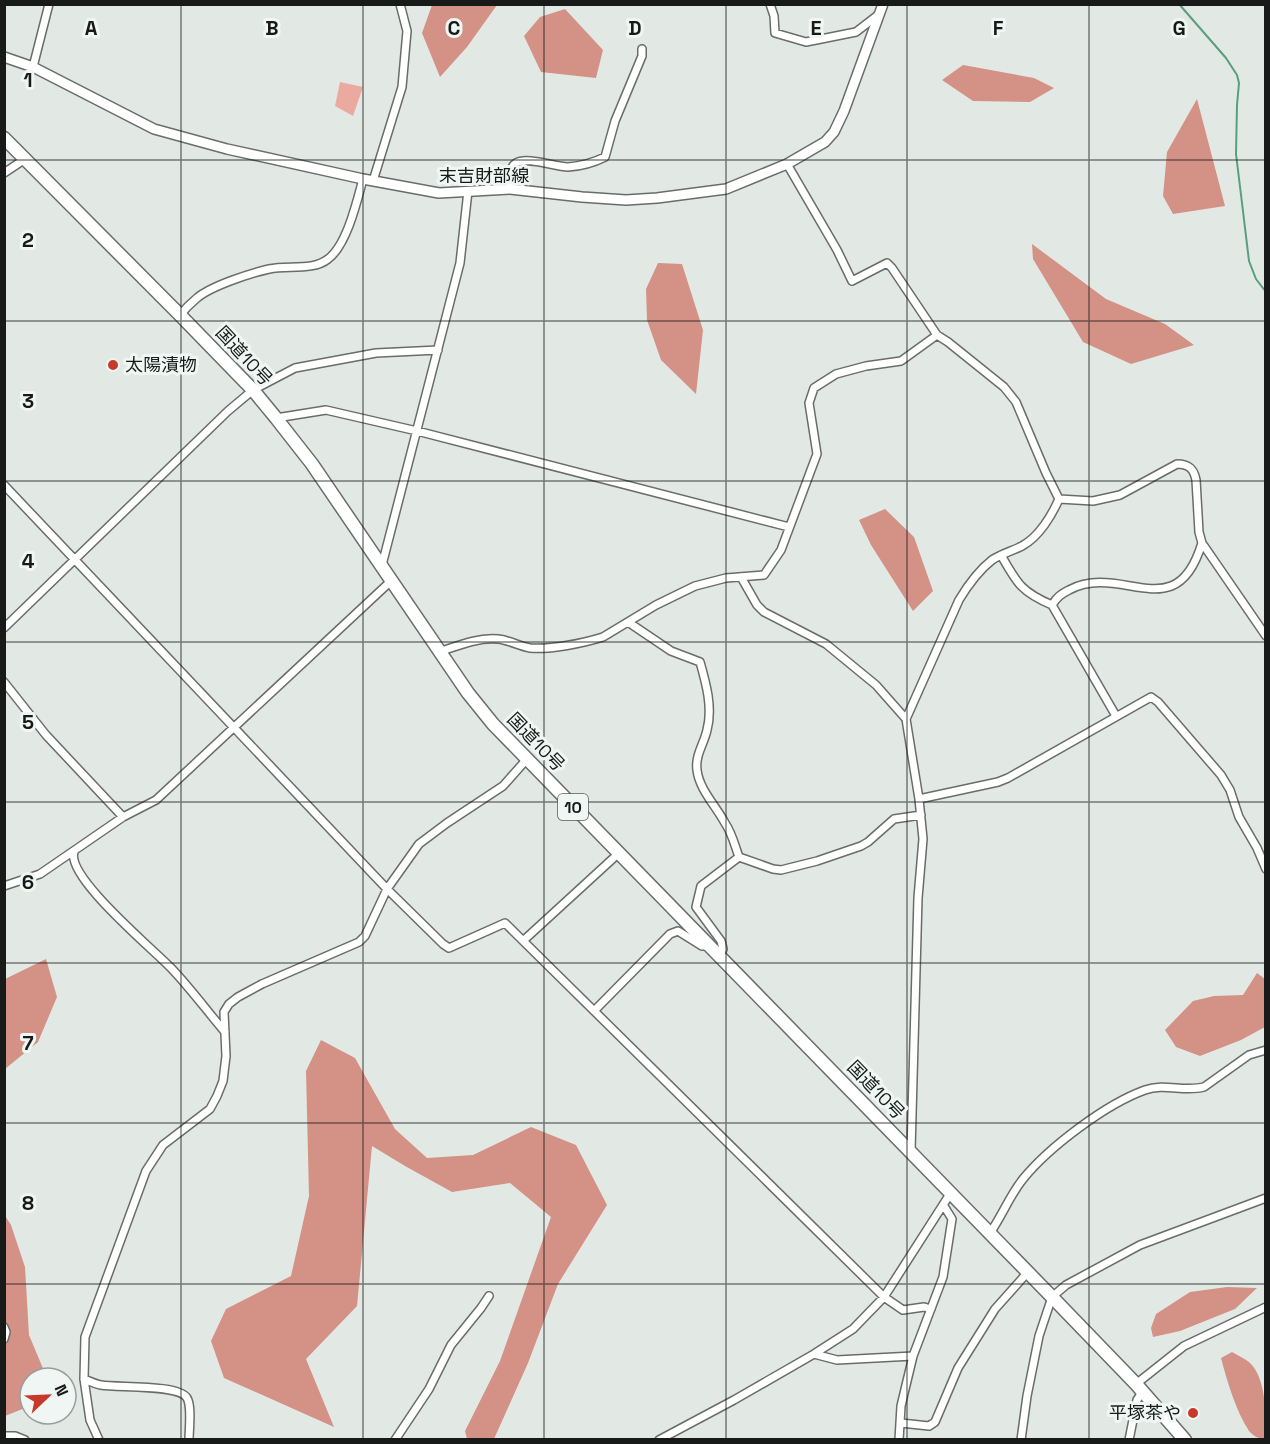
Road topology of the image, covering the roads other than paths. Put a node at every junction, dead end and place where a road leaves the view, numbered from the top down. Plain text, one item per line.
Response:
1 (49, 4) edge
2 (400, 4) edge
3 (770, 4) edge
4 (883, 4) edge
5 (878, 15) junction
6 (642, 49) dead end
7 (4, 57) edge
8 (33, 67) junction
9 (4, 138) edge
10 (26, 159) junction
11 (787, 164) junction
12 (4, 173) edge
13 (363, 179) junction
14 (374, 181) junction
15 (510, 189) junction
16 (468, 191) junction
17 (180, 315) junction
18 (938, 335) junction
19 (438, 350) junction
20 (253, 390) junction
21 (276, 418) junction
22 (417, 431) junction
23 (4, 485) edge
24 (1059, 499) junction
25 (789, 527) junction
26 (1202, 543) junction
27 (1001, 555) junction
28 (75, 559) junction
29 (382, 567) junction
30 (741, 577) junction
31 (391, 581) junction
32 (1052, 605) junction
33 (628, 622) junction
34 (4, 628) edge
35 (1266, 636) edge
36 (439, 652) junction
37 (4, 682) edge
38 (1116, 716) junction
39 (906, 719) junction
40 (234, 728) junction
41 (527, 759) junction
42 (919, 799) junction
43 (921, 815) junction
44 (123, 818) junction
45 (1266, 844) edge
46 (1257, 848) junction
47 (74, 852) junction
48 (619, 853) junction
49 (739, 857) junction
50 (1266, 869) edge
51 (4, 886) edge
52 (387, 889) junction
53 (524, 940) junction
54 (710, 946) junction
55 (719, 956) junction
56 (594, 1011) junction
57 (225, 1032) junction
58 (1266, 1050) edge
59 (911, 1151) junction
60 (950, 1194) junction
61 (1266, 1198) edge
62 (944, 1206) junction
63 (990, 1233) junction
64 (1028, 1272) junction
65 (489, 1296) dead end
66 (884, 1297) junction
67 (1053, 1297) junction
68 (1266, 1307) edge
69 (931, 1309) junction
70 (4, 1327) edge
71 (4, 1339) edge
72 (814, 1354) junction
73 (913, 1356) junction
74 (84, 1379) junction
75 (1139, 1388) junction
76 (901, 1423) junction
77 (4, 1436) edge
78 (25, 1440) edge
79 (99, 1440) edge
80 (189, 1440) edge
81 (395, 1440) edge
82 (659, 1440) edge
83 (899, 1440) edge
84 (1021, 1440) edge
85 (1129, 1440) edge
86 (1185, 1440) edge

1 - 8 street
2 - 14 street
3 - 5 street
4 - 5 main road, 末吉財部線
5 - 11 main road, 末吉財部線
6 - 15 street
7 - 8 main road, 末吉財部線
8 - 13 main road, 末吉財部線
9 - 10 highway, 国道10号 / 10
10 - 12 street
10 - 17 highway, 国道10号 / 10
11 - 15 main road, 末吉財部線
11 - 18 street
13 - 14 main road, 末吉財部線
13 - 17 street
14 - 16 main road, 末吉財部線
15 - 16 main road, 末吉財部線
16 - 19 street
17 - 20 highway, 国道10号 / 10
18 - 24 street
18 - 25 street
19 - 20 street
19 - 22 street
20 - 21 highway, 国道10号 / 10
20 - 28 street
21 - 22 street
21 - 29 highway, 国道10号 / 10
22 - 25 street
22 - 29 street
23 - 28 street
24 - 26 street
24 - 27 street
25 - 30 street
26 - 32 street
26 - 35 street
27 - 32 street
27 - 39 street
28 - 34 street
28 - 40 street
29 - 31 highway, 国道10号 / 10
30 - 33 street
30 - 39 street
31 - 36 highway, 国道10号 / 10
31 - 40 street
32 - 38 street
33 - 36 street
33 - 49 street
36 - 41 highway, 国道10号 / 10
37 - 44 street
38 - 42 street
38 - 46 street
39 - 42 street
40 - 44 street
40 - 52 street
41 - 48 highway, 国道10号 / 10
41 - 52 street
42 - 43 street
43 - 49 street
43 - 59 street
44 - 47 street
45 - 46 street
46 - 50 street
47 - 51 street
47 - 57 street
48 - 53 street
48 - 54 highway, 国道10号 / 10
49 - 55 street
52 - 53 street
52 - 57 street
53 - 56 street
54 - 55 highway, 国道10号 / 10
54 - 56 street
55 - 59 highway, 国道10号 / 10
56 - 66 street
57 - 74 street
58 - 63 street
59 - 60 highway, 国道10号 / 10
60 - 62 street
60 - 63 highway, 国道10号 / 10
61 - 67 street
62 - 66 street
62 - 69 street
63 - 64 highway, 国道10号 / 10
64 - 67 highway, 国道10号 / 10
64 - 76 street
65 - 81 street
66 - 69 street
66 - 72 street
67 - 75 highway, 国道10号 / 10
67 - 84 street
68 - 75 street
69 - 73 street
70 - 71 street
72 - 73 street
72 - 82 street
73 - 76 street
74 - 79 street
74 - 80 street
75 - 85 street
75 - 86 highway, 国道10号 / 10
76 - 83 street
77 - 78 street

